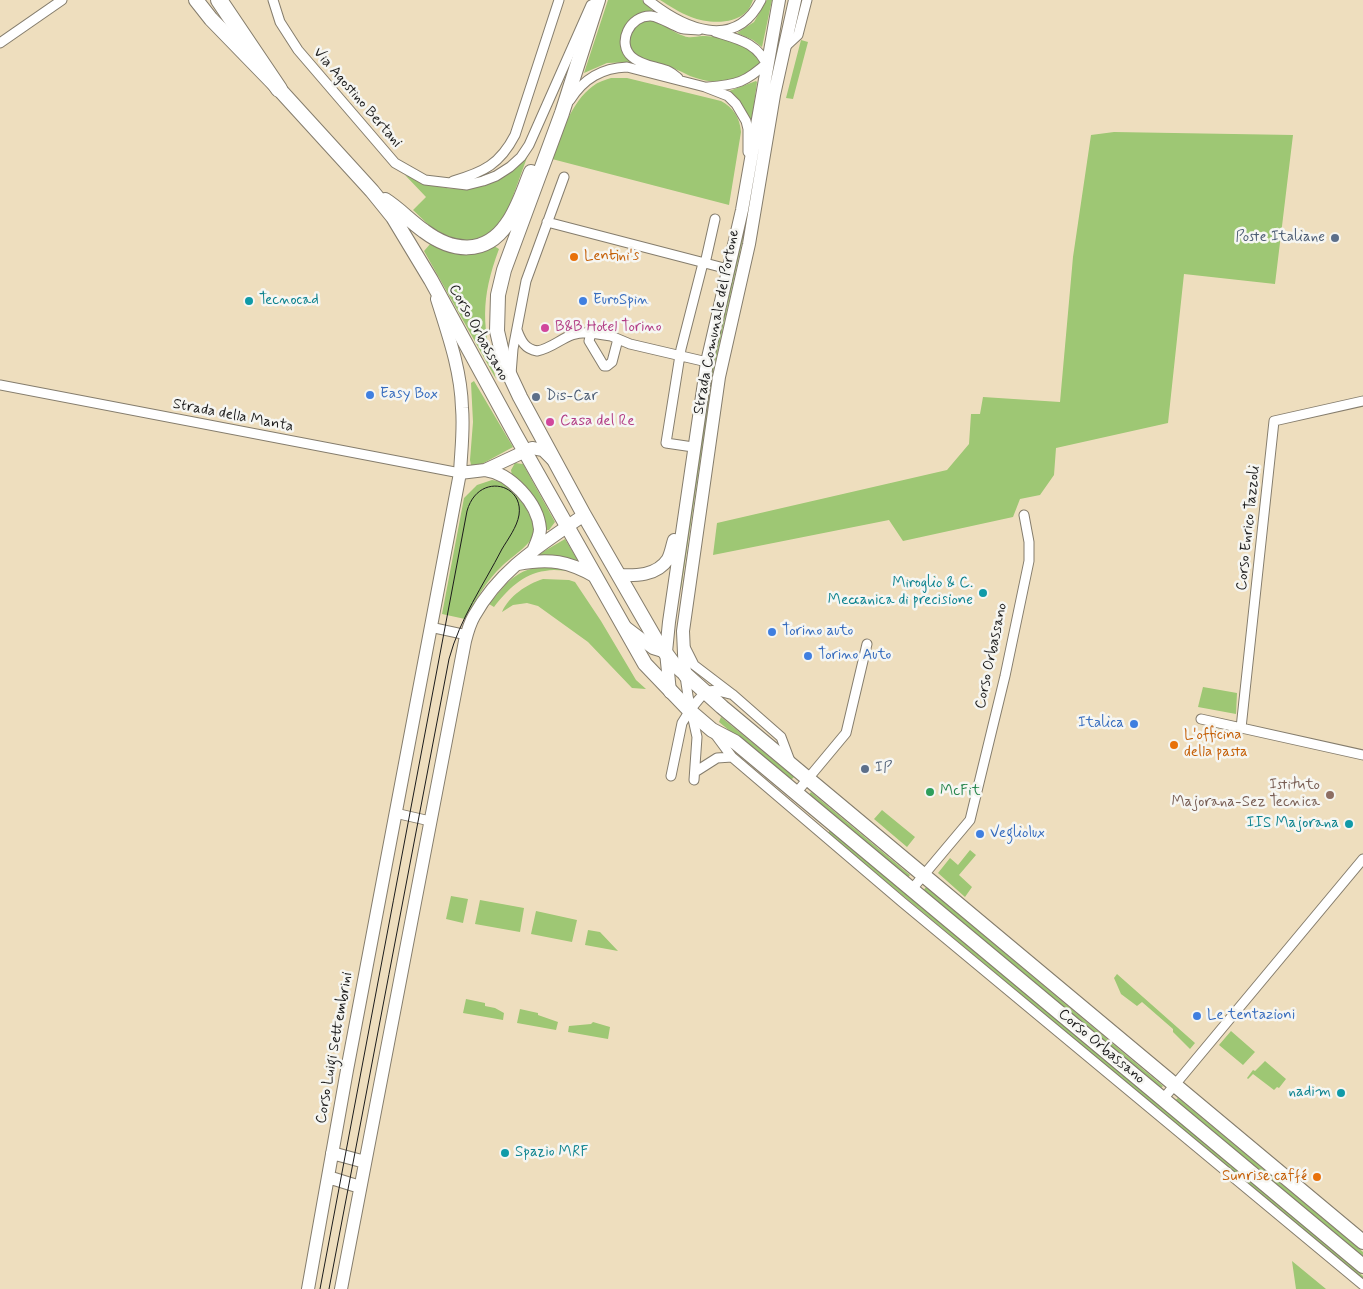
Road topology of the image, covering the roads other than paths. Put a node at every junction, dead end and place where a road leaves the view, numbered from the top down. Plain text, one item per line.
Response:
1 (62, 0) edge
2 (196, 0) edge
3 (219, 0) edge
4 (273, 0) edge
5 (559, 0) edge
6 (593, 0) edge
7 (598, 0) edge
8 (648, 0) edge
9 (761, 0) edge
10 (779, 0) edge
11 (795, 0) edge
12 (807, 0) edge
13 (699, 30) junction
14 (715, 32) junction
15 (0, 43) edge
16 (784, 48) junction
17 (578, 58) junction
18 (766, 64) junction
19 (685, 82) junction
20 (705, 87) junction
21 (279, 89) junction
22 (774, 95) junction
23 (562, 113) junction
24 (748, 173) junction
25 (564, 177) dead end
26 (448, 182) junction
27 (372, 191) junction
28 (715, 219) dead end
29 (547, 222) junction
30 (704, 263) junction
31 (728, 269) junction
32 (431, 280) junction
33 (517, 328) junction
34 (591, 333) junction
35 (618, 339) junction
36 (680, 356) junction
37 (706, 362) junction
38 (511, 377) junction
39 (0, 385) edge
40 (1363, 401) edge
41 (693, 447) junction
42 (524, 452) junction
43 (555, 462) junction
44 (485, 470) junction
45 (460, 473) junction
46 (584, 515) junction
47 (1024, 515) dead end
48 (682, 524) junction
49 (568, 527) junction
50 (533, 551) junction
51 (513, 565) junction
52 (618, 575) junction
53 (596, 577) junction
54 (623, 624) junction
55 (430, 627) junction
56 (467, 635) junction
57 (683, 637) junction
58 (867, 644) dead end
59 (666, 652) junction
60 (685, 676) junction
61 (670, 692) junction
62 (705, 692) junction
63 (732, 694) junction
64 (690, 712) junction
65 (1202, 719) dead end
66 (1241, 728) junction
67 (712, 730) junction
68 (1363, 755) edge
69 (732, 757) junction
70 (792, 766) junction
71 (672, 776) dead end
72 (808, 779) junction
73 (796, 793) junction
74 (395, 813) junction
75 (820, 819) junction
76 (430, 821) junction
77 (820, 832) junction
78 (1363, 859) edge
79 (924, 875) junction
80 (912, 889) junction
81 (1175, 1085) junction
82 (1163, 1099) junction
83 (332, 1153) junction
84 (365, 1162) junction
85 (328, 1177) junction
86 (360, 1187) junction
87 (1363, 1242) edge
88 (1363, 1266) edge
89 (1363, 1285) edge
90 (308, 1289) edge
91 (341, 1289) edge

1 - 15 street
2 - 21 main road, Corso Orbassano
3 - 21 highway
4 - 26 street, Via Agostino Bertani
5 - 26 street, Via Agostino Bertani
6 - 26 street, Via Agostino Bertani
7 - 17 main road, Corso Orbassano
8 - 13 street, Corso Orbassano
9 - 14 street, Corso Orbassano
10 - 18 main road, Strada Comunale del Portone
11 - 16 main road, Strada Comunale del Portone
12 - 16 street, Corso Orbassano
13 - 14 street, Corso Orbassano
13 - 19 street, Corso Orbassano
14 - 18 street, Corso Orbassano
16 - 18 street, Corso Orbassano
16 - 22 main road, Strada Comunale del Portone
17 - 23 main road, Corso Orbassano
17 - 27 main road
18 - 20 street, Corso Orbassano
18 - 22 street, Corso Orbassano
18 - 24 main road, Strada Comunale del Portone
19 - 20 street, Corso Orbassano
19 - 23 street, Corso Orbassano
20 - 24 street, Corso Orbassano
21 - 27 main road, Corso Orbassano
22 - 57 main road, Strada Comunale del Portone
23 - 38 main road, Corso Orbassano
24 - 31 main road, Strada Comunale del Portone
25 - 29 street, Corso Orbassano
27 - 32 main road, Corso Orbassano
28 - 30 street, Strada Comunale del Portone
29 - 30 street, Strada Comunale del Portone
29 - 33 street, Corso Orbassano
30 - 31 street, Strada Comunale del Portone
30 - 36 street, Strada Comunale del Portone
31 - 37 main road, Strada Comunale del Portone
32 - 42 main road, Corso Orbassano
32 - 45 main road, Corso Luigi Settembrini
33 - 34 street, Strada Comunale del Portone
33 - 38 street, Corso Orbassano
34 - 35 street, Strada Comunale del Portone
34 - 35 street
35 - 36 street, Strada Comunale del Portone
36 - 37 street, Strada Comunale del Portone
36 - 41 street, Strada Comunale del Portone
37 - 41 main road, Strada Comunale del Portone
38 - 43 main road, Corso Orbassano
39 - 45 street, Strada della Manta
40 - 66 street, Corso Enrico Tazzoli
41 - 48 main road, Strada Comunale del Portone
42 - 43 main road
42 - 44 main road
42 - 49 main road, Corso Orbassano
43 - 46 main road, Corso Orbassano
44 - 45 main road
44 - 50 main road
45 - 55 main road, Corso Luigi Settembrini
46 - 49 main road
46 - 52 main road, Corso Orbassano
47 - 79 street, Corso Orbassano
48 - 52 main road
48 - 59 main road, Strada Comunale del Portone
49 - 50 main road
49 - 53 main road, Corso Orbassano
50 - 51 main road
51 - 53 main road
51 - 56 main road
52 - 59 main road, Corso Orbassano
53 - 54 main road, Corso Orbassano
54 - 59 main road
54 - 61 main road, Corso Orbassano
55 - 56 street
55 - 74 main road, Corso Luigi Settembrini
56 - 76 main road
57 - 59 main road
57 - 60 main road, Strada Comunale del Portone
57 - 63 street, Corso Orbassano
58 - 72 street
59 - 60 main road, Corso Orbassano
59 - 61 main road, Strada Comunale del Portone
60 - 62 main road, Corso Orbassano
60 - 64 street, Strada Comunale del Portone
61 - 64 main road, Corso Orbassano
62 - 63 street
62 - 64 street
62 - 70 main road, Corso Orbassano
63 - 70 street, Corso Orbassano
64 - 67 main road, Corso Orbassano
64 - 69 street, Strada Comunale del Portone
64 - 71 street
65 - 66 street
66 - 68 street
67 - 69 street, Corso Orbassano
67 - 73 main road, Corso Orbassano
69 - 75 street, Corso Orbassano
70 - 72 main road, Corso Orbassano
72 - 73 street
72 - 79 main road, Corso Orbassano
73 - 75 main road, Corso Orbassano
74 - 76 street
74 - 83 main road, Corso Luigi Settembrini
75 - 77 street
75 - 77 street, Corso Orbassano
75 - 80 main road, Corso Orbassano
76 - 84 main road
77 - 89 street, Corso Orbassano
78 - 81 street
79 - 80 street, Corso Orbassano
79 - 81 main road, Corso Orbassano
80 - 82 main road, Corso Orbassano
81 - 82 street
81 - 87 main road, Corso Orbassano
82 - 88 main road, Corso Orbassano
83 - 84 main road
83 - 85 main road, Corso Luigi Settembrini
84 - 86 main road
85 - 86 main road
85 - 90 main road, Corso Luigi Settembrini
86 - 91 main road

